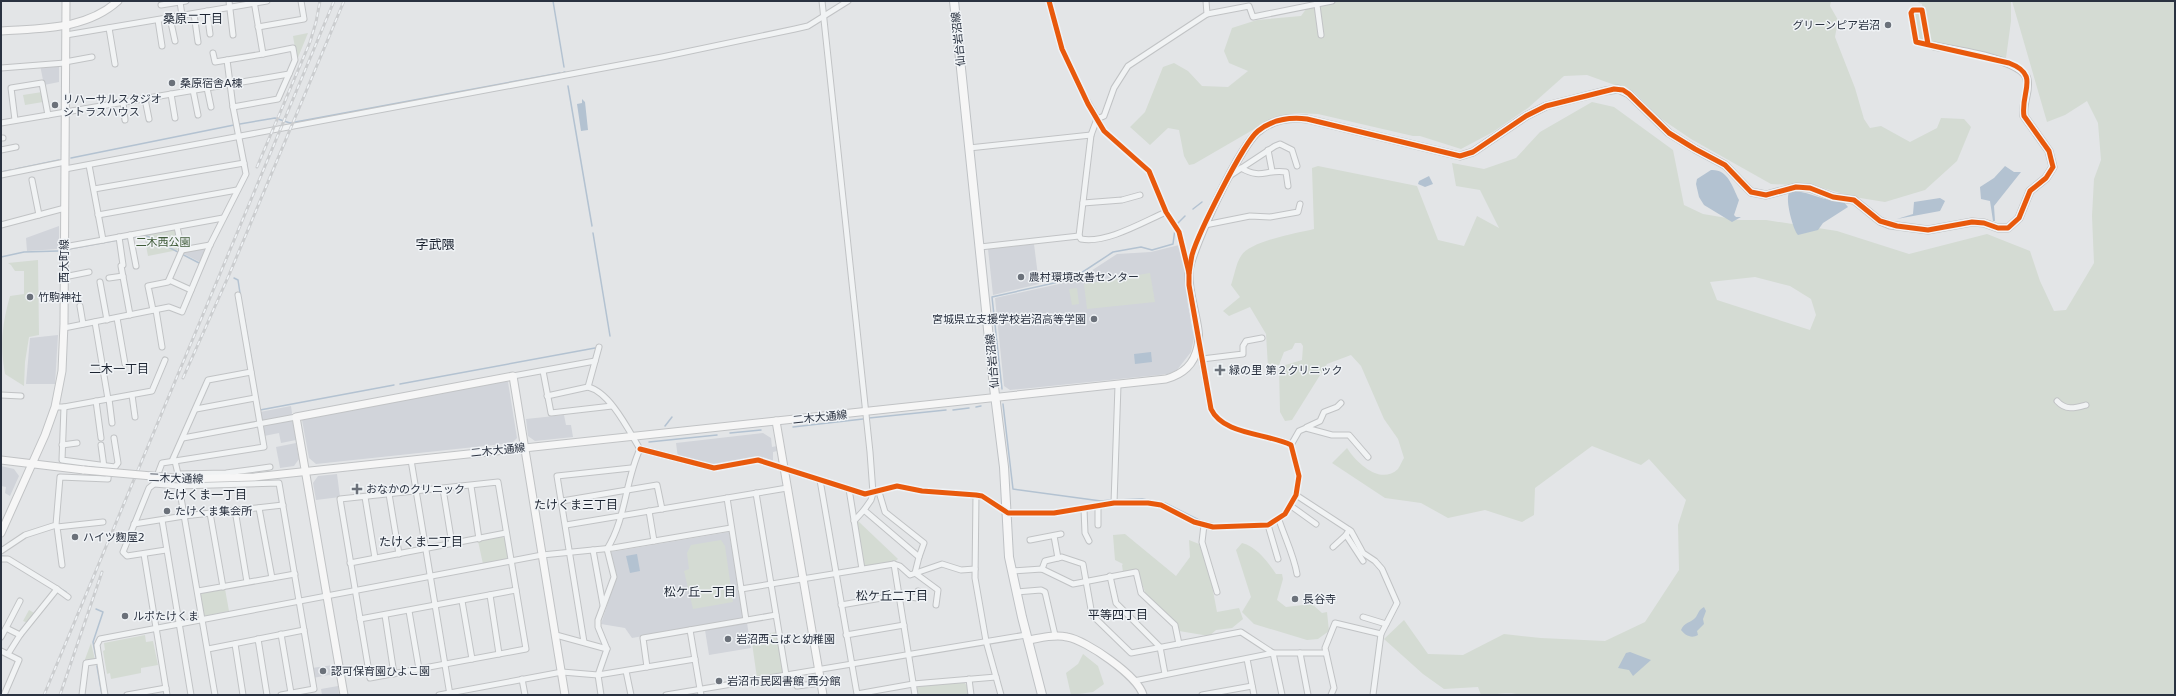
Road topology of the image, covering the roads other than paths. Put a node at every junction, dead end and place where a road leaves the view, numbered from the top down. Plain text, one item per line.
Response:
1 (66, 1) edge
2 (118, 1) edge
3 (229, 1) edge
4 (267, 1) edge
5 (301, 1) edge
6 (822, 1) edge
7 (848, 1) edge
8 (954, 1) edge
9 (1049, 1) edge
10 (1206, 1) edge
11 (1332, 1) edge
12 (183, 2) edge
13 (254, 2) edge
14 (161, 5) dead end
15 (1317, 5) junction
16 (230, 8) junction
17 (207, 11) junction
18 (194, 14) junction
19 (1208, 14) junction
20 (182, 16) junction
21 (823, 17) junction
22 (170, 18) junction
23 (158, 20) junction
24 (66, 26) junction
25 (258, 27) junction
26 (108, 28) junction
27 (1, 31) edge
28 (210, 34) dead end
29 (66, 35) junction
30 (1321, 35) dead end
31 (234, 36) dead end
32 (175, 41) dead end
33 (198, 42) dead end
34 (1931, 45) junction
35 (162, 46) dead end
36 (213, 53) dead end
37 (263, 54) junction
38 (92, 57) dead end
39 (227, 60) junction
40 (65, 62) junction
41 (114, 64) dead end
42 (1, 68) edge
43 (289, 74) junction
44 (229, 83) junction
45 (208, 88) junction
46 (194, 90) junction
47 (171, 94) junction
48 (145, 99) junction
49 (122, 102) junction
50 (233, 106) junction
51 (211, 107) dead end
52 (65, 112) junction
53 (48, 115) junction
54 (198, 115) dead end
55 (149, 118) dead end
56 (175, 118) dead end
57 (1097, 118) junction
58 (15, 120) junction
59 (125, 120) dead end
60 (1, 122) edge
61 (1091, 134) junction
62 (240, 137) junction
63 (16, 147) dead end
64 (969, 148) junction
65 (1, 150) edge
66 (1268, 150) junction
67 (244, 163) junction
68 (65, 165) junction
69 (89, 165) junction
70 (1297, 166) dead end
71 (1241, 168) junction
72 (1272, 171) junction
73 (1, 175) edge
74 (1231, 175) junction
75 (32, 180) dead end
76 (1288, 186) dead end
77 (94, 189) junction
78 (237, 190) junction
79 (1140, 195) dead end
80 (1083, 203) junction
81 (1300, 204) dead end
82 (65, 208) junction
83 (1166, 212) junction
84 (40, 215) junction
85 (98, 215) junction
86 (223, 218) junction
87 (1, 225) edge
88 (1206, 225) junction
89 (177, 226) junction
90 (1079, 236) junction
91 (131, 237) junction
92 (119, 239) junction
93 (103, 240) junction
94 (210, 245) junction
95 (64, 247) junction
96 (980, 247) junction
97 (181, 252) junction
98 (136, 266) dead end
99 (88, 272) dead end
100 (1189, 273) junction
101 (123, 276) junction
102 (64, 277) junction
103 (109, 278) dead end
104 (169, 280) junction
105 (100, 282) dead end
106 (191, 290) junction
107 (238, 295) dead end
108 (80, 306) dead end
109 (154, 310) junction
110 (130, 315) junction
111 (118, 318) junction
112 (107, 320) junction
113 (95, 322) junction
114 (83, 324) junction
115 (64, 328) junction
116 (1198, 338) junction
117 (1262, 338) dead end
118 (599, 346) dead end
119 (162, 347) dead end
120 (1202, 359) junction
121 (165, 360) dead end
122 (595, 362) junction
123 (125, 364) dead end
124 (543, 371) junction
125 (251, 372) junction
126 (513, 376) junction
127 (1118, 385) junction
128 (588, 387) junction
129 (1, 395) edge
130 (132, 395) junction
131 (21, 396) dead end
132 (548, 396) junction
133 (255, 398) junction
134 (995, 398) junction
135 (108, 399) junction
136 (96, 401) junction
137 (2057, 401) dead end
138 (1341, 403) dead end
139 (2086, 405) dead end
140 (612, 406) junction
141 (55, 407) junction
142 (64, 407) junction
143 (196, 409) junction
144 (866, 412) junction
145 (135, 417) dead end
146 (296, 417) junction
147 (776, 421) junction
148 (112, 424) dead end
149 (260, 424) junction
150 (1306, 428) junction
151 (632, 436) junction
152 (101, 438) dead end
153 (114, 438) dead end
154 (183, 438) junction
155 (77, 443) dead end
156 (62, 445) junction
157 (101, 445) dead end
158 (1291, 445) junction
159 (524, 448) junction
160 (640, 449) junction
161 (1368, 457) dead end
162 (1, 460) edge
163 (411, 460) junction
164 (174, 461) junction
165 (32, 464) junction
166 (107, 467) junction
167 (270, 467) dead end
168 (784, 467) junction
169 (631, 468) junction
170 (306, 471) junction
171 (820, 480) junction
172 (154, 484) junction
173 (179, 486) junction
174 (471, 486) junction
175 (787, 488) junction
176 (443, 489) junction
177 (849, 489) junction
178 (628, 490) junction
179 (416, 492) junction
180 (756, 493) junction
181 (876, 493) junction
182 (389, 494) junction
183 (976, 495) junction
184 (1296, 495) junction
185 (365, 497) junction
186 (727, 498) junction
187 (562, 501) junction
188 (1114, 503) junction
189 (283, 505) junction
190 (1098, 506) junction
191 (1291, 506) junction
192 (259, 508) junction
193 (662, 509) junction
194 (1084, 509) junction
195 (235, 510) junction
196 (864, 510) junction
197 (650, 511) junction
198 (210, 513) junction
199 (1008, 513) junction
200 (184, 516) junction
201 (620, 516) junction
202 (162, 520) junction
203 (1279, 520) junction
204 (854, 521) junction
205 (103, 522) dead end
206 (134, 524) junction
207 (1098, 524) dead end
208 (1316, 524) dead end
209 (566, 525) junction
210 (1204, 525) junction
211 (1268, 525) junction
212 (57, 526) junction
213 (731, 528) junction
214 (1349, 530) junction
215 (1, 533) edge
216 (506, 533) junction
217 (1061, 534) dead end
218 (1346, 535) junction
219 (1054, 536) junction
220 (479, 538) junction
221 (1030, 540) dead end
222 (654, 541) junction
223 (1089, 542) dead end
224 (452, 544) junction
225 (1333, 547) dead end
226 (425, 549) junction
227 (607, 549) junction
228 (166, 550) junction
229 (593, 550) junction
230 (1, 551) edge
231 (569, 552) junction
232 (144, 554) junction
233 (399, 554) junction
234 (542, 555) junction
235 (919, 557) junction
236 (375, 558) junction
237 (1058, 558) junction
238 (1, 559) edge
239 (1278, 559) dead end
240 (512, 561) junction
241 (1363, 561) dead end
242 (350, 563) junction
243 (894, 564) junction
244 (62, 565) dead end
245 (862, 569) junction
246 (975, 569) junction
247 (1042, 569) junction
248 (1012, 571) junction
249 (915, 573) junction
250 (295, 574) junction
251 (836, 574) junction
252 (1297, 574) dead end
253 (430, 576) junction
254 (1110, 576) junction
255 (272, 578) junction
256 (803, 579) junction
257 (1086, 581) junction
258 (247, 582) junction
259 (771, 584) junction
260 (223, 587) junction
261 (57, 589) junction
262 (741, 589) junction
263 (355, 590) junction
264 (516, 590) junction
265 (198, 591) junction
266 (918, 591) dead end
267 (1016, 592) junction
268 (1217, 592) dead end
269 (899, 594) junction
270 (490, 595) junction
271 (327, 596) junction
272 (68, 597) dead end
273 (20, 600) dead end
274 (299, 601) junction
275 (462, 601) junction
276 (435, 605) junction
277 (603, 605) junction
278 (841, 605) junction
279 (936, 605) dead end
280 (409, 611) junction
281 (385, 615) junction
282 (776, 615) junction
283 (1363, 616) dead end
284 (360, 619) junction
285 (202, 620) junction
286 (746, 620) junction
287 (179, 624) junction
288 (1386, 624) junction
289 (904, 625) junction
290 (6, 628) junction
291 (156, 628) junction
292 (304, 630) junction
293 (690, 630) junction
294 (281, 634) junction
295 (1381, 634) junction
296 (20, 635) junction
297 (556, 635) junction
298 (846, 635) junction
299 (1055, 636) junction
300 (1, 637) edge
301 (1027, 637) junction
302 (258, 639) junction
303 (986, 641) junction
304 (584, 642) junction
305 (235, 644) junction
306 (1179, 644) junction
307 (1160, 647) junction
308 (208, 649) junction
309 (607, 649) junction
310 (1, 651) edge
311 (1273, 653) junction
312 (1300, 653) junction
313 (1326, 653) junction
314 (8, 654) junction
315 (499, 654) junction
316 (909, 655) junction
317 (1247, 658) junction
318 (472, 659) junction
319 (695, 659) junction
320 (99, 661) junction
321 (444, 664) junction
322 (851, 664) junction
323 (648, 667) junction
324 (419, 668) junction
325 (819, 670) junction
326 (626, 671) junction
327 (562, 672) junction
328 (394, 674) junction
329 (1165, 674) junction
330 (598, 675) junction
331 (786, 675) junction
332 (996, 677) junction
333 (1147, 678) junction
334 (522, 679) junction
335 (969, 679) junction
336 (1134, 681) junction
337 (821, 682) junction
338 (913, 684) junction
339 (796, 686) dead end
340 (1252, 686) junction
341 (166, 688) junction
342 (4, 691) edge
343 (701, 692) edge
344 (291, 693) junction
345 (1142, 693) edge
346 (450, 694) edge
347 (82, 695) edge
348 (105, 695) edge
349 (127, 695) edge
350 (167, 695) edge
351 (191, 695) edge
352 (215, 695) edge
353 (243, 695) edge
354 (267, 695) edge
355 (281, 695) edge
356 (344, 695) edge
357 (439, 695) edge
358 (525, 695) edge
359 (566, 695) edge
360 (601, 695) edge
361 (631, 695) edge
362 (666, 695) edge
363 (823, 695) edge
364 (915, 695) edge
365 (971, 695) edge
366 (1001, 695) edge
367 (1042, 695) edge
368 (1202, 695) edge
369 (1254, 695) edge
370 (1282, 695) edge
371 (1308, 695) edge
372 (1330, 695) edge
373 (1373, 695) edge

1 - 24 street, 西大町線
2 - 24 street
3 - 16 street
4 - 13 street
5 - 25 street
6 - 21 street
7 - 21 street
8 - 64 main road, 仙台岩沼線
9 - 57 street
10 - 19 street
11 - 15 street
12 - 14 street
12 - 20 street
13 - 16 street
13 - 25 street
15 - 19 street
15 - 30 street
16 - 17 street
16 - 31 street
17 - 18 street
17 - 28 street
18 - 20 street
18 - 33 street
19 - 57 street
20 - 22 street
21 - 62 street
21 - 144 street
22 - 23 street
22 - 32 street
23 - 26 street
23 - 35 street
24 - 27 street
24 - 29 street, 西大町線
25 - 37 street
26 - 29 street
26 - 41 street
29 - 40 street, 西大町線
34 - 34 street
34 - 74 street, 二木大通線
36 - 39 street
37 - 39 street
37 - 43 street
38 - 40 street
39 - 44 street
40 - 42 street
40 - 52 street, 西大町線
43 - 44 street
43 - 50 street
44 - 45 street
44 - 50 street
45 - 46 street
45 - 51 street
46 - 47 street
46 - 54 street
47 - 48 street
47 - 56 street
48 - 49 street
48 - 55 street
49 - 52 street
49 - 59 street
50 - 62 street
52 - 53 street
52 - 68 street, 西大町線
53 - 58 street
53 - 58 street
57 - 61 street
57 - 83 street
58 - 60 street
61 - 64 street
61 - 80 street
62 - 67 street
62 - 69 street
63 - 65 street
64 - 96 main road, 仙台岩沼線
66 - 70 street
66 - 71 street
66 - 72 street
67 - 77 street
67 - 78 street
68 - 69 street
68 - 73 street
68 - 82 street, 西大町線
69 - 77 street
71 - 72 street
71 - 74 street
72 - 76 street
74 - 88 street, 二木大通線
75 - 84 street
77 - 85 street
78 - 85 street
78 - 86 street
79 - 80 street
80 - 90 street
81 - 88 street
82 - 84 street
82 - 95 street, 西大町線
83 - 90 street
83 - 100 street
84 - 87 street
85 - 93 street
86 - 89 street
86 - 94 street
88 - 100 street, 二木大通線
89 - 91 street
89 - 97 street
90 - 96 street
91 - 92 street
91 - 98 street
92 - 93 street
92 - 101 street
93 - 95 street
94 - 97 street
94 - 106 street
95 - 102 street, 西大町線
96 - 134 main road, 仙台岩沼線
97 - 104 street
99 - 102 street
100 - 116 street, 二木大通線
101 - 103 street
101 - 110 street
102 - 115 street, 西大町線
104 - 106 street
104 - 109 street
105 - 112 street
106 - 109 street
107 - 125 street
108 - 114 street
109 - 110 street
109 - 119 street
110 - 111 street
111 - 112 street
111 - 123 street
112 - 113 street
113 - 114 street
113 - 135 street
114 - 115 street
115 - 141 street, 西大町線
116 - 120 street
116 - 127 street, 二木大通線
117 - 120 street
118 - 122 street
120 - 158 street
121 - 130 street
122 - 124 street
122 - 128 street
124 - 126 street
124 - 132 street
125 - 133 street
125 - 143 street
126 - 146 street
126 - 159 street
127 - 134 street, 二木大通線
127 - 188 street
128 - 132 street
128 - 140 street
129 - 131 street
130 - 135 street
130 - 145 street
132 - 140 street
133 - 143 street
133 - 149 street
134 - 144 street, 二木大通線
134 - 199 main road, 仙台岩沼線
135 - 136 street
135 - 148 street
136 - 142 street
136 - 152 street
137 - 139 street
138 - 150 street
140 - 151 street
141 - 142 street
141 - 165 street, 西大町線
142 - 156 street
143 - 154 street
144 - 147 street, 二木大通線
144 - 181 street
146 - 149 street
146 - 170 street
147 - 151 street, 二木大通線
147 - 168 street
149 - 154 street
149 - 164 street
150 - 158 street
150 - 161 street
151 - 159 street, 二木大通線
151 - 160 street
153 - 166 street
154 - 164 street
155 - 156 street
156 - 166 street
157 - 166 street
158 - 184 street
159 - 163 street, 二木大通線
159 - 234 street
160 - 168 street
160 - 169 street
162 - 165 street, 二木大通線
163 - 170 street, 二木大通線
163 - 179 street
164 - 167 street
164 - 172 street
165 - 170 street, 二木大通線, bridge
165 - 215 street, 西大町線
166 - 212 street
168 - 171 street
168 - 175 street
169 - 178 street
169 - 187 street
170 - 271 street
171 - 177 street
171 - 251 street
172 - 173 street
172 - 206 street
173 - 189 street
173 - 200 street
174 - 176 street
174 - 216 street
174 - 220 street
175 - 180 street
175 - 256 street
176 - 179 street
176 - 224 street
177 - 181 street
177 - 204 street
178 - 187 street
178 - 193 street
178 - 201 street
179 - 182 street
179 - 226 street
180 - 186 street
180 - 259 street
181 - 183 street
181 - 196 street
181 - 235 street
182 - 185 street
182 - 233 street
183 - 199 street
183 - 246 street
184 - 191 street
184 - 214 street
185 - 236 street
185 - 242 street
186 - 193 street
186 - 213 street
187 - 209 street
188 - 190 street
188 - 210 street
189 - 192 street
189 - 250 street
190 - 194 street
190 - 207 street
191 - 203 street
191 - 208 street
192 - 195 street
192 - 255 street
193 - 197 street
194 - 199 street
194 - 223 street
195 - 198 street
195 - 258 street
196 - 204 street
196 - 235 street
197 - 201 street
197 - 222 street
198 - 200 street
198 - 260 street
199 - 248 main road, 仙台岩沼線
200 - 202 street
200 - 265 street
201 - 209 street
201 - 227 street
202 - 206 street
202 - 228 street
203 - 211 street
203 - 252 street
204 - 245 street
205 - 212 street
206 - 232 street
209 - 231 street
210 - 211 street
210 - 268 street
211 - 239 street
212 - 230 street
212 - 244 street
213 - 222 street
213 - 262 street
214 - 218 street
214 - 288 street
216 - 220 street
216 - 240 street
217 - 219 street
218 - 225 street
218 - 241 street
219 - 221 street
219 - 237 street
220 - 224 street
222 - 227 street
224 - 226 street
226 - 233 street
226 - 253 street
227 - 229 street
227 - 277 street
228 - 232 street
228 - 287 street
229 - 231 street
229 - 277 street
231 - 234 street
231 - 304 street
232 - 291 street
233 - 236 street
234 - 240 street
234 - 297 street
235 - 249 street
236 - 242 street
237 - 247 street
237 - 257 street
238 - 261 street
240 - 253 street
240 - 264 street
242 - 263 street
243 - 245 street
243 - 249 street
243 - 269 street
245 - 251 street
246 - 249 street
246 - 303 street
247 - 248 street
247 - 257 street
248 - 267 main road, 仙台岩沼線
249 - 279 street
250 - 255 street
250 - 274 street
251 - 256 street
251 - 278 street
253 - 263 street
253 - 276 street
254 - 257 street
254 - 306 street
254 - 307 street
255 - 258 street
256 - 259 street
256 - 325 street
257 - 307 street
258 - 260 street
259 - 262 street
259 - 282 street
260 - 265 street
261 - 272 street
261 - 296 street
262 - 286 street
263 - 271 street
263 - 284 street
264 - 270 street
264 - 315 street
265 - 285 street
266 - 269 street
267 - 299 street
267 - 301 main road, 仙台岩沼線
269 - 278 street
269 - 289 street
270 - 275 street
270 - 315 street
271 - 274 street
271 - 356 street
273 - 290 street
274 - 285 street
274 - 292 street
275 - 276 street
275 - 318 street
276 - 280 street
276 - 321 street
277 - 309 street
278 - 298 street
280 - 281 street
280 - 324 street
281 - 284 street
281 - 328 street
282 - 286 street
282 - 331 street
283 - 288 street
284 - 328 street
285 - 287 street
285 - 308 street
286 - 293 street
287 - 291 street
287 - 351 street
288 - 295 street
289 - 298 street
289 - 316 street
290 - 296 street
290 - 300 street
291 - 320 street
291 - 341 street
292 - 294 street
292 - 344 street
293 - 319 street
293 - 323 street
294 - 302 street
294 - 344 street
295 - 313 street
295 - 373 street
296 - 314 street
297 - 304 street
297 - 327 street
298 - 322 street
299 - 301 street
299 - 336 street
301 - 303 street
301 - 367 main road, 仙台岩沼線
302 - 305 street
302 - 354 street
303 - 316 street
303 - 332 street
304 - 309 street
305 - 308 street
305 - 353 street
306 - 307 street
306 - 311 street
307 - 329 street
308 - 352 street
309 - 330 street
310 - 314 street
311 - 312 street
311 - 317 street
311 - 370 street
312 - 313 street
312 - 371 street
313 - 372 street
314 - 342 street
315 - 318 street
316 - 322 street
316 - 338 street
317 - 329 street
317 - 340 street
318 - 321 street
319 - 323 street
319 - 343 street
320 - 347 street
320 - 348 street
321 - 324 street
321 - 346 street
322 - 325 street
322 - 338 street
323 - 326 street
324 - 328 street
325 - 331 street
325 - 337 street
326 - 330 street
326 - 361 street
327 - 330 street
327 - 334 street
327 - 359 street
329 - 333 street
330 - 360 street
331 - 343 street
332 - 335 street
332 - 366 street
333 - 336 street
333 - 345 street
334 - 346 street
334 - 358 street
335 - 338 street
335 - 365 street
336 - 345 street
337 - 339 street
337 - 363 street
338 - 364 street
340 - 368 street
340 - 369 street
341 - 349 street
341 - 350 street
343 - 362 street
344 - 355 street
346 - 357 street

